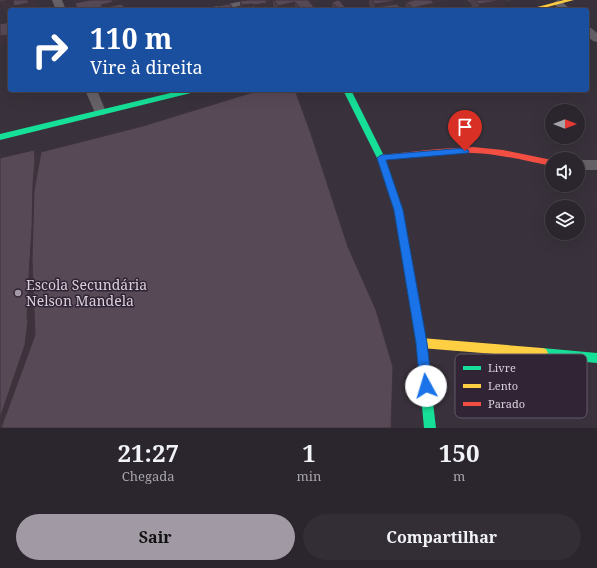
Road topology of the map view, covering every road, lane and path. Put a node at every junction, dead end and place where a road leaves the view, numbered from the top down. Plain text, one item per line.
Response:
1 (263, 0) edge
2 (571, 0) edge
3 (562, 7) edge
4 (223, 8) edge
5 (551, 8) edge
6 (589, 32) edge
7 (597, 39) edge
8 (92, 92) edge
9 (184, 92) edge
10 (348, 92) edge
11 (100, 112) junction
12 (0, 137) edge
13 (381, 158) junction
14 (545, 162) edge
15 (585, 165) edge
16 (597, 165) edge
17 (421, 343) junction
18 (550, 354) edge
19 (587, 357) edge
20 (597, 358) edge
21 (430, 428) edge

1 - 4 street
2 - 3 street
3 - 5 street
6 - 7 street
8 - 11 street
9 - 11 street
10 - 13 street
11 - 12 street
13 - 14 street
13 - 17 street
15 - 16 street
17 - 18 street
17 - 21 street
19 - 20 street

